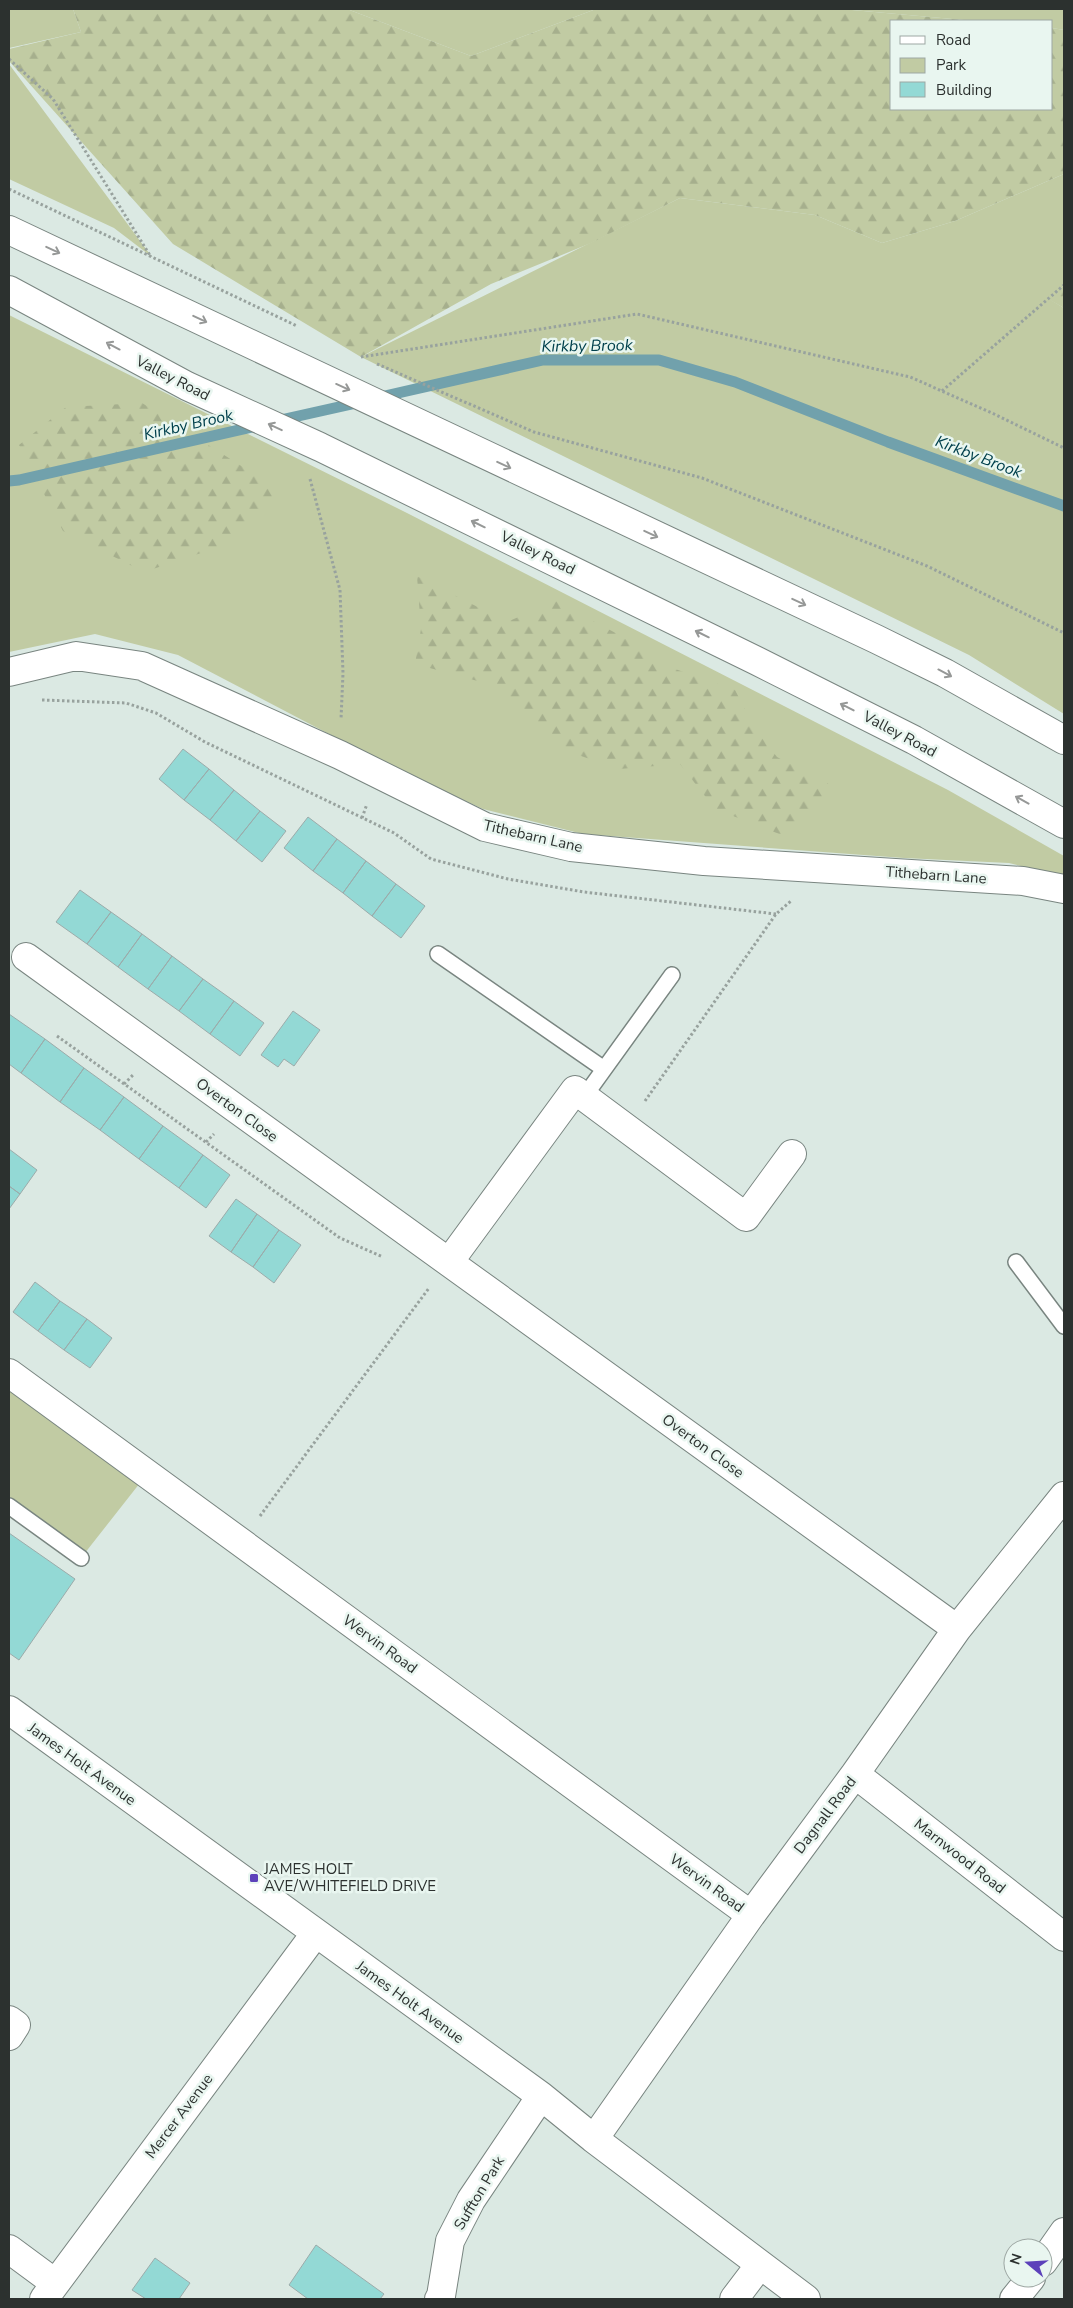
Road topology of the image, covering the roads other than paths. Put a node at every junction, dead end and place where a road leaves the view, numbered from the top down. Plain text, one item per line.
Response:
1 (9, 230) edge
2 (9, 290) edge
3 (9, 672) edge
4 (1064, 740) edge
5 (1064, 824) edge
6 (1064, 889) edge
7 (438, 954) dead end
8 (26, 957) dead end
9 (672, 976) dead end
10 (604, 1069) junction
11 (584, 1097) junction
12 (792, 1154) dead end
13 (449, 1262) junction
14 (1016, 1262) dead end
15 (1064, 1326) edge
16 (9, 1373) edge
17 (1064, 1496) edge
18 (9, 1506) edge
19 (82, 1558) dead end
20 (957, 1629) junction
21 (9, 1710) edge
22 (855, 1774) junction
23 (751, 1914) junction
24 (315, 1934) junction
25 (1064, 1936) edge
26 (9, 2020) edge
27 (9, 2036) edge
28 (541, 2096) junction
29 (594, 2139) junction
30 (1064, 2232) edge
31 (1053, 2248) edge
32 (9, 2249) edge
33 (759, 2266) junction
34 (1023, 2288) edge
35 (49, 2291) edge
36 (439, 2299) edge
37 (734, 2299) edge
38 (806, 2299) edge
39 (1014, 2299) edge

1 -> 4 street
5 -> 2 street, Valley Road
3 - 6 street, Tithebarn Lane
7 - 10 lane
8 - 13 street, Overton Close
9 - 10 lane
10 - 11 lane
11 - 12 street
11 - 13 street
13 - 20 street, Overton Close
14 - 15 lane
16 - 23 street, Wervin Road
17 - 20 street, Dagnall Road
18 - 19 lane
20 - 22 street, Dagnall Road
21 - 24 street, James Holt Avenue
22 - 23 street, Dagnall Road
22 - 25 street, Marnwood Road
23 - 29 street, Dagnall Road
24 - 28 street, James Holt Avenue
24 - 35 street, Mercer Avenue
26 - 27 street
28 - 29 street, James Holt Avenue
28 - 36 street, Suffton Park
29 - 33 street, James Holt Avenue
30 - 31 street
32 - 35 street
33 - 37 street
33 - 38 street, James Holt Avenue
34 - 39 street

